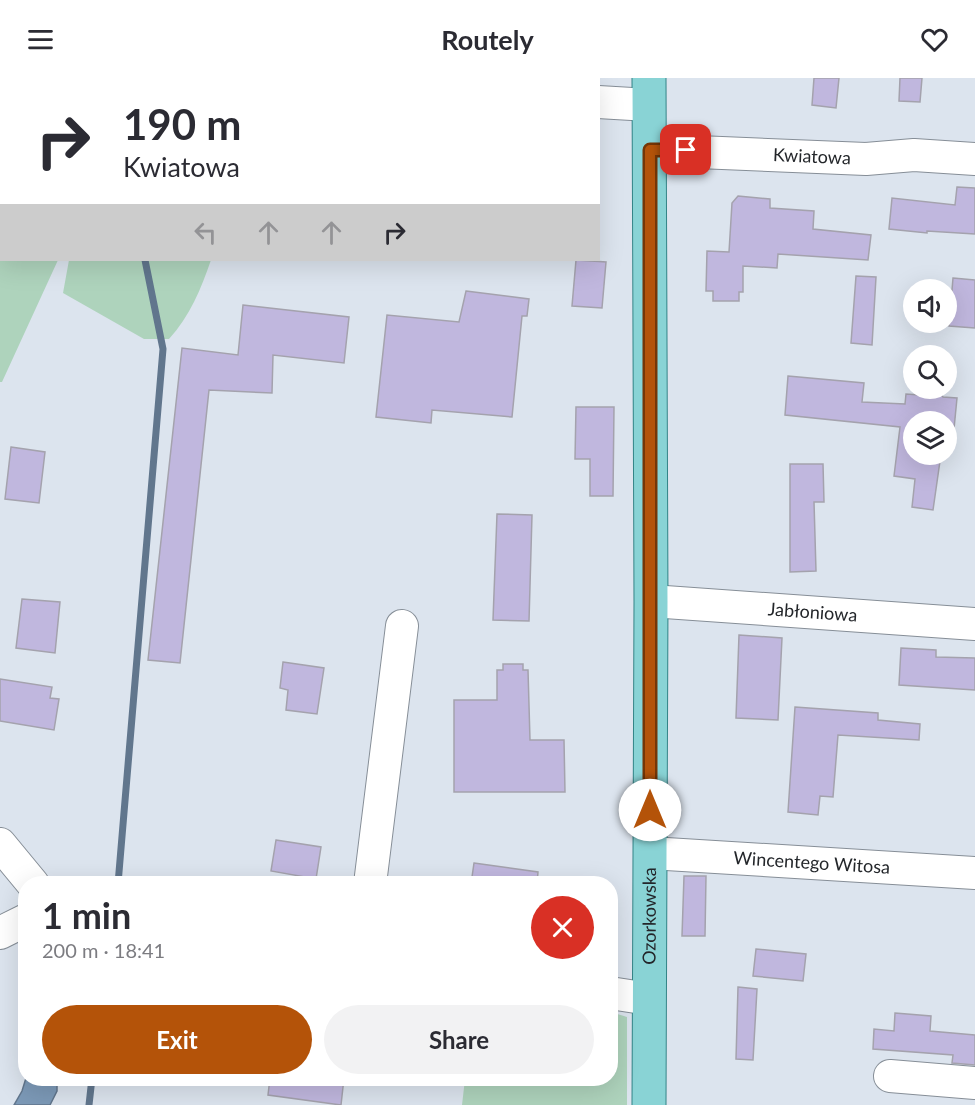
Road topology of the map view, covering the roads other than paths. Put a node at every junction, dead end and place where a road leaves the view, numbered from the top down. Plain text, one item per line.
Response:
1 (649, 92) edge
2 (600, 102) edge
3 (650, 150) junction
4 (975, 159) edge
5 (651, 601) junction
6 (975, 624) edge
7 (402, 626) dead end
8 (0, 844) edge
9 (650, 853) junction
10 (975, 873) edge
11 (26, 876) edge
12 (371, 876) edge
13 (18, 924) edge
14 (0, 933) edge
15 (618, 994) edge
16 (649, 999) junction
17 (890, 1076) dead end
18 (975, 1083) edge
19 (649, 1105) edge

1 - 2 street
1 - 3 main road, Ozorkowska
3 - 4 street, Kwiatowa
3 - 5 main road, Ozorkowska
5 - 6 street, Jabłoniowa
5 - 9 main road, Ozorkowska
7 - 12 street
8 - 11 street
9 - 10 street, Wincentego Witosa
9 - 16 main road, Ozorkowska
13 - 14 street
15 - 16 street
16 - 19 main road, Ozorkowska
17 - 18 street

